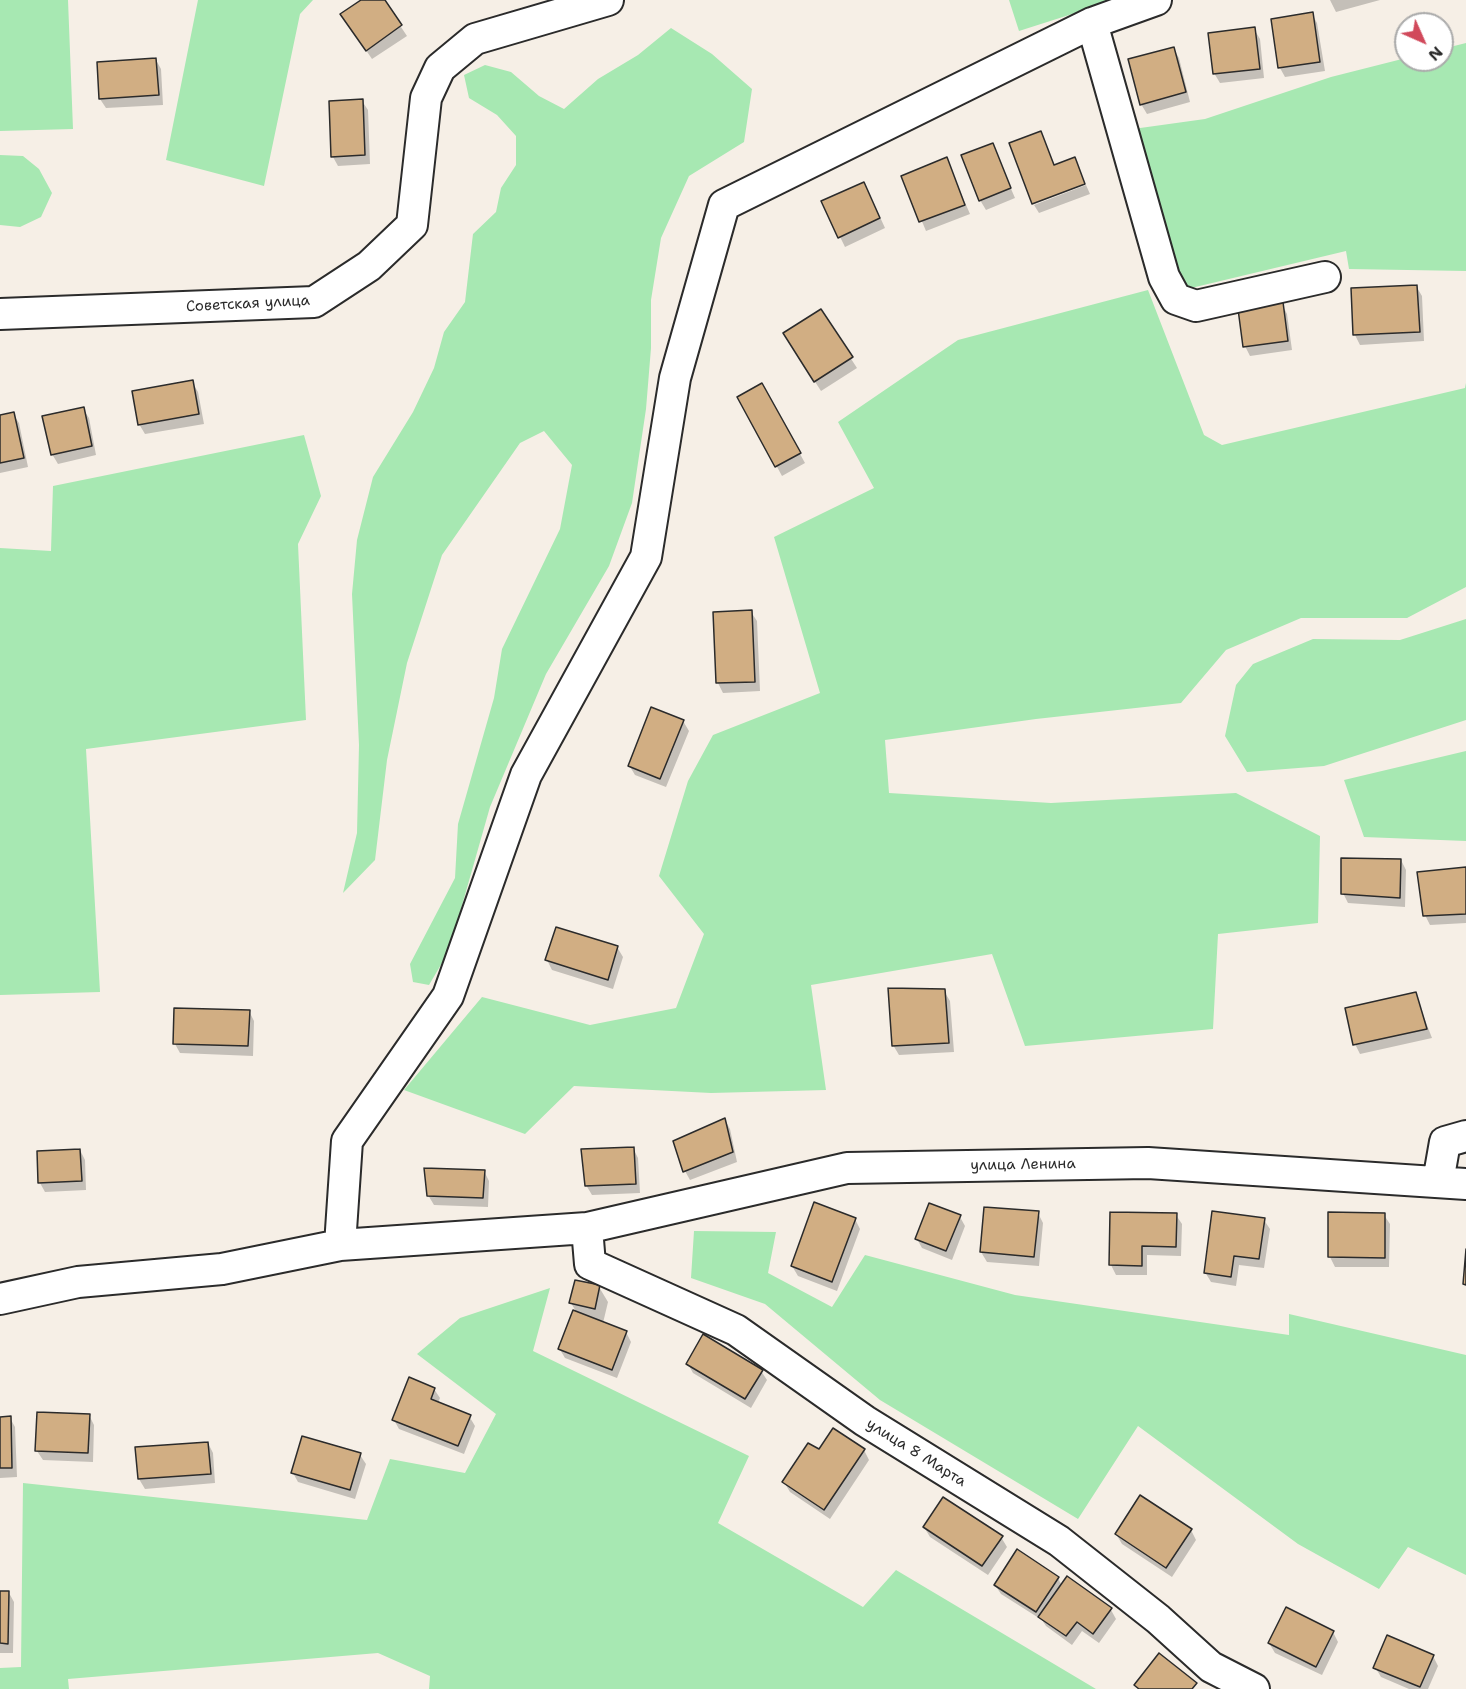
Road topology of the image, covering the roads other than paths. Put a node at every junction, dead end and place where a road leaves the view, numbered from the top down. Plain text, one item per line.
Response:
1 (608, 0) edge
2 (1156, 0) edge
3 (1092, 23) junction
4 (1325, 277) dead end
5 (0, 314) edge
6 (1466, 1136) edge
7 (1452, 1183) edge
8 (586, 1228) junction
9 (340, 1245) junction
10 (0, 1299) edge
11 (1254, 1689) edge

1 - 5 street, Советская улица
2 - 3 street
3 - 4 street
3 - 9 street
6 - 7 street
7 - 8 street, улица Ленина
8 - 9 street, улица Ленина
8 - 11 street, улица 8 Марта
9 - 10 street, улица Ленина

